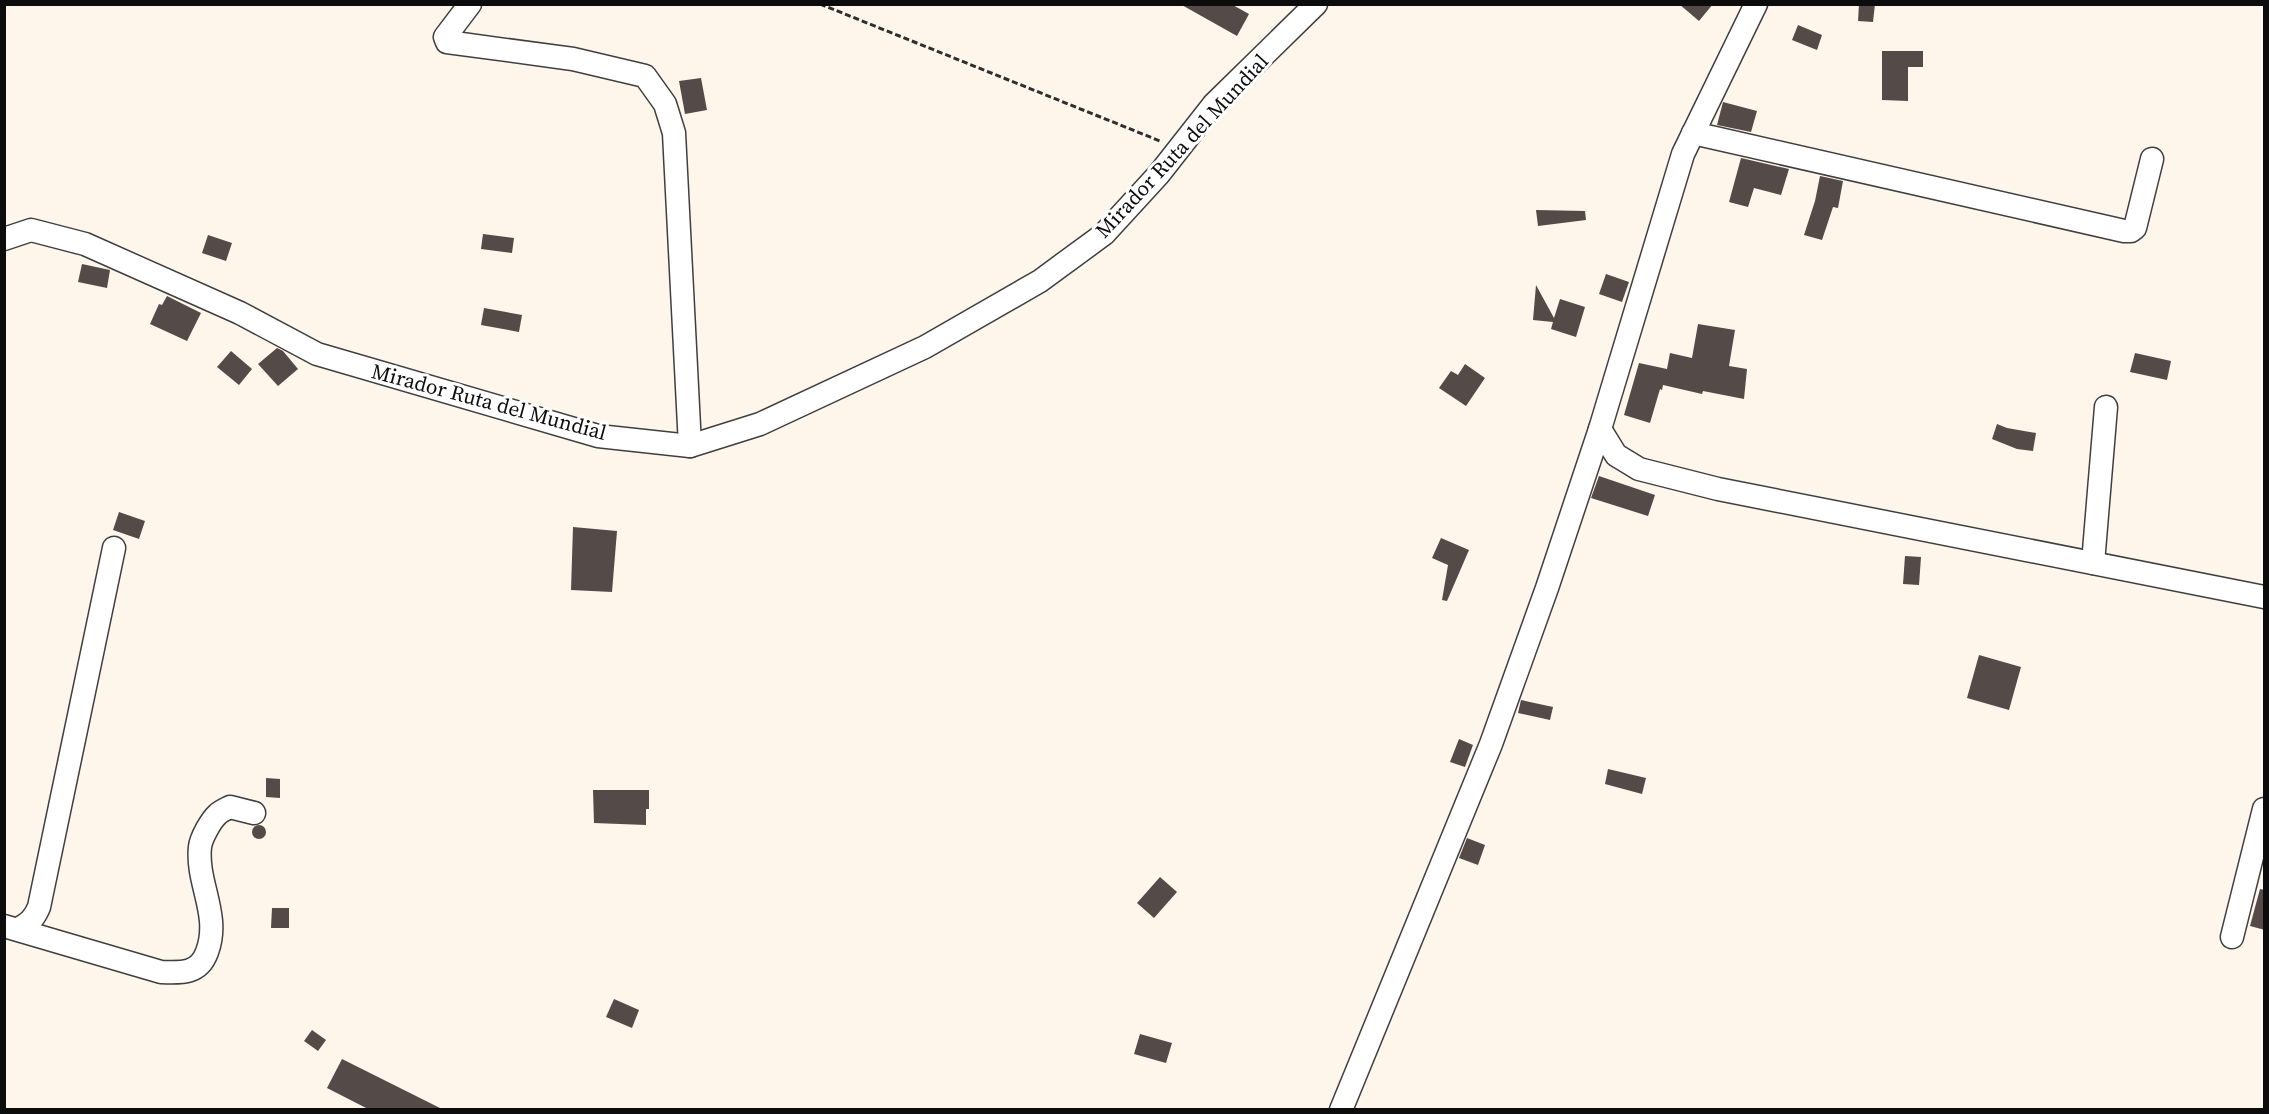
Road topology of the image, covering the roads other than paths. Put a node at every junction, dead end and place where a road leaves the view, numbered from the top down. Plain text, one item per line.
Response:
1 (470, 4) edge
2 (1316, 4) edge
3 (1750, 8) edge
4 (1694, 133) junction
5 (2152, 159) dead end
6 (4, 239) edge
7 (2106, 407) dead end
8 (1600, 429) junction
9 (690, 446) junction
10 (114, 548) dead end
11 (2093, 563) junction
12 (2265, 597) edge
13 (2265, 809) edge
14 (254, 813) dead end
15 (11, 927) edge
16 (2232, 937) dead end
17 (1341, 1110) edge

1 - 9 street
2 - 9 street, Mirador Ruta del Mundial
3 - 4 street
4 - 5 street
4 - 8 street
6 - 9 street, Mirador Ruta del Mundial
7 - 11 street
8 - 11 street
8 - 17 street
10 - 15 street
11 - 12 street
13 - 16 street
14 - 15 street

